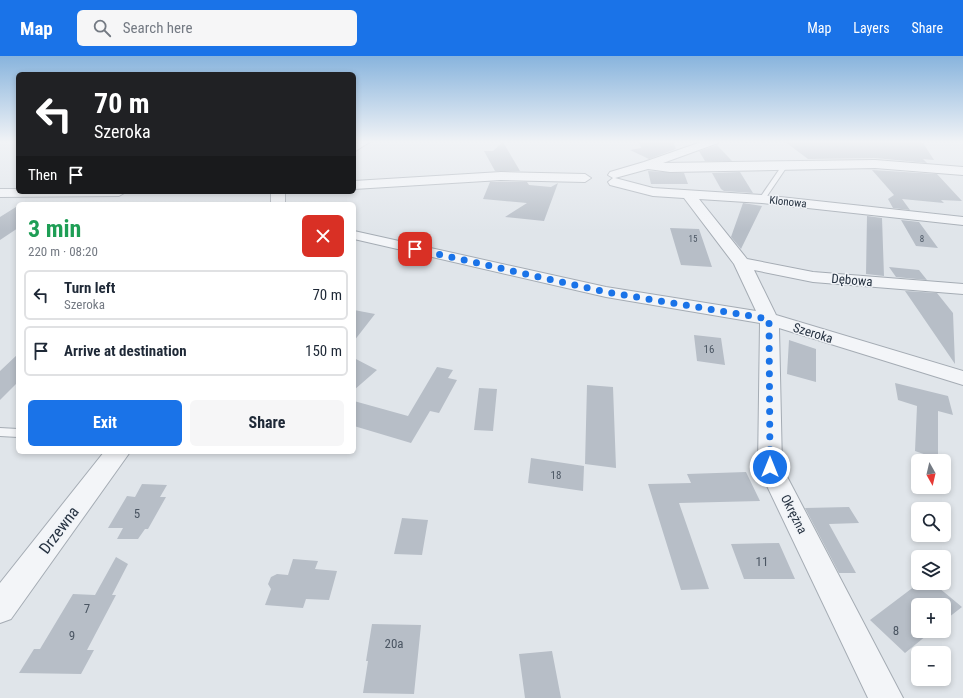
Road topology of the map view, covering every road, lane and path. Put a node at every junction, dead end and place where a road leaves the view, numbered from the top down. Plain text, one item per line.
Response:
1 (626, 171) edge
2 (781, 171) edge
3 (601, 178) junction
4 (356, 185) edge
5 (0, 194) edge
6 (16, 194) edge
7 (689, 195) junction
8 (762, 199) junction
9 (963, 221) edge
10 (356, 235) edge
11 (742, 263) junction
12 (963, 289) edge
13 (769, 319) junction
14 (963, 378) edge
15 (0, 432) edge
16 (16, 433) edge
17 (116, 454) edge
18 (0, 608) edge
19 (886, 698) edge

1 - 3 street
2 - 8 lane
3 - 4 street
3 - 7 street, Klonowa
5 - 6 street
7 - 8 street, Klonowa
7 - 11 street, Okrężna
8 - 9 street, Klonowa
10 - 13 street, Szeroka
11 - 12 street, Dębowa
11 - 13 street, Okrężna
13 - 14 street, Szeroka
13 - 19 street, Okrężna
15 - 16 lane
17 - 18 street, Drzewna

